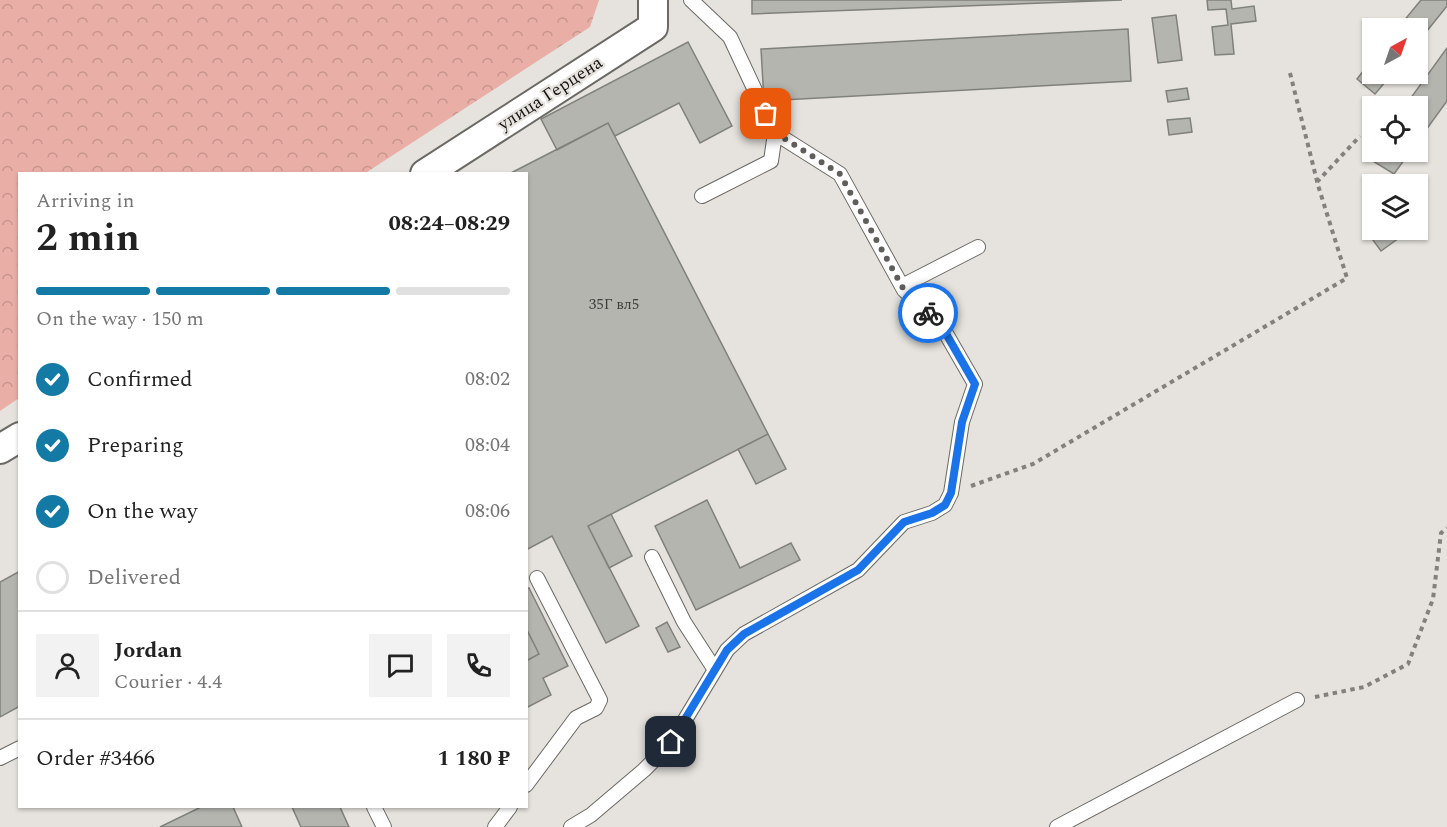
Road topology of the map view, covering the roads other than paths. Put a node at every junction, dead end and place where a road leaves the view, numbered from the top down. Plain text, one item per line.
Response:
1 (653, 0) edge
2 (691, 0) edge
3 (776, 133) junction
4 (428, 172) edge
5 (702, 196) dead end
6 (978, 247) dead end
7 (902, 286) junction
8 (18, 438) edge
9 (0, 450) edge
10 (652, 558) dead end
11 (537, 578) dead end
12 (715, 670) junction
13 (1297, 700) road end
14 (18, 749) edge
15 (0, 758) edge
16 (528, 782) edge
17 (375, 808) edge
18 (509, 808) edge
19 (384, 827) edge
20 (495, 827) edge
21 (572, 827) edge
22 (1057, 827) edge

1 - 4 street, улица Герцена
2 - 3 lane
3 - 5 lane
3 - 7 lane
6 - 7 lane
7 - 12 lane
8 - 9 street
10 - 12 lane
11 - 16 lane
12 - 21 lane
13 - 22 lane
14 - 15 lane
17 - 19 lane
18 - 20 lane

